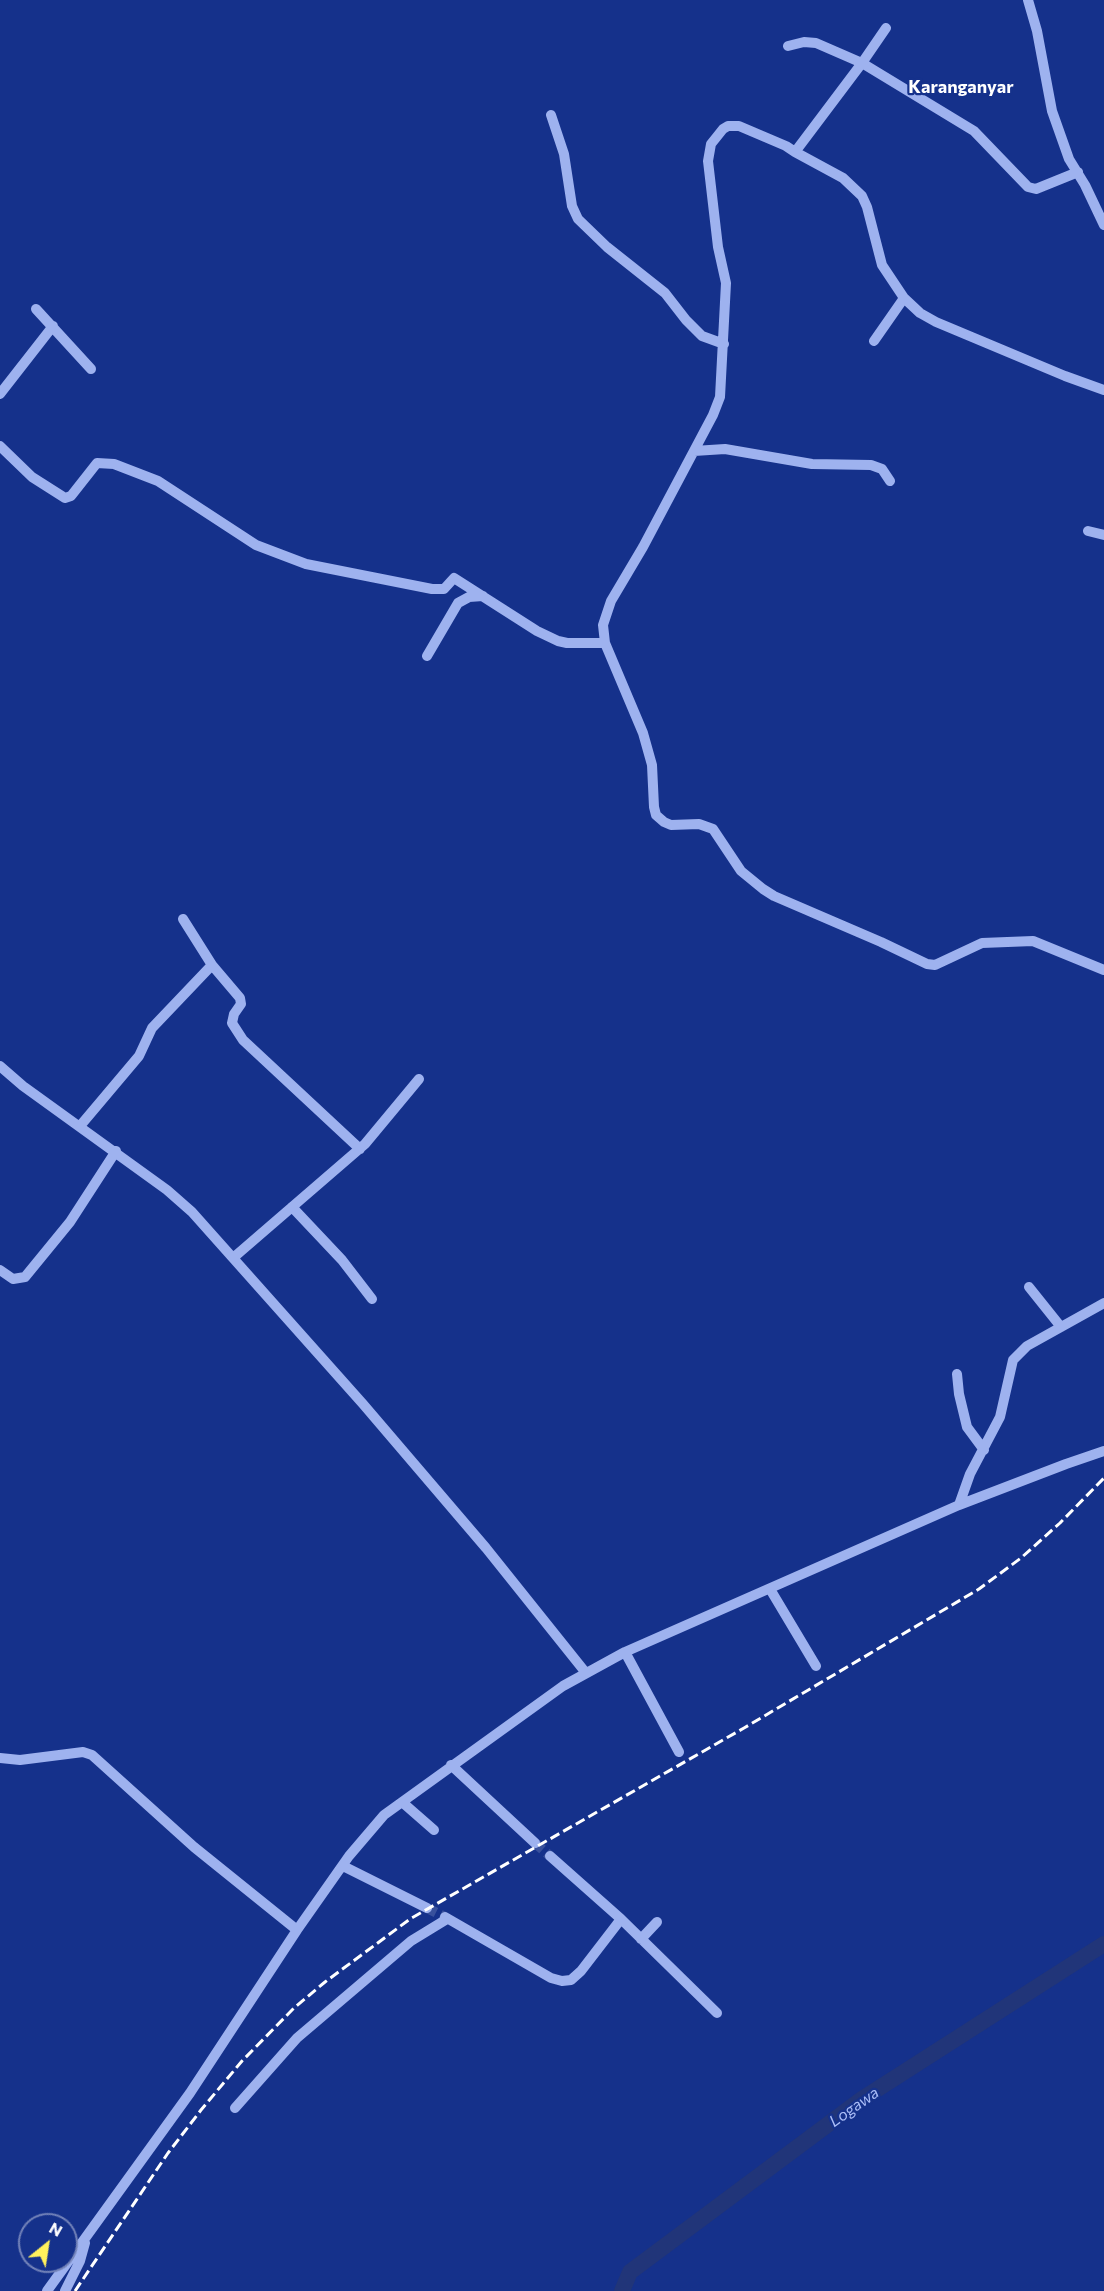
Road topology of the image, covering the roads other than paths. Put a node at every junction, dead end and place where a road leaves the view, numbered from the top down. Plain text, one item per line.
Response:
1 (1028, 0) edge
2 (886, 28) dead end
3 (788, 46) dead end
4 (862, 63) junction
5 (551, 115) dead end
6 (795, 152) junction
7 (1074, 174) junction
8 (1104, 225) edge
9 (904, 298) junction
10 (36, 309) dead end
11 (53, 326) junction
12 (874, 341) dead end
13 (724, 344) junction
14 (92, 369) dead end
15 (1104, 390) edge
16 (0, 394) edge
17 (0, 446) edge
18 (694, 451) junction
19 (890, 481) dead end
20 (1088, 531) dead end
21 (1104, 535) edge
22 (483, 596) junction
23 (605, 643) junction
24 (427, 656) dead end
25 (183, 920) dead end
26 (212, 965) junction
27 (1104, 970) edge
28 (0, 1066) edge
29 (418, 1079) dead end
30 (80, 1126) junction
31 (360, 1149) junction
32 (116, 1151) junction
33 (292, 1208) junction
34 (233, 1258) junction
35 (0, 1270) edge
36 (1029, 1287) dead end
37 (372, 1299) dead end
38 (1104, 1303) edge
39 (1061, 1327) junction
40 (957, 1374) dead end
41 (984, 1450) junction
42 (1104, 1451) edge
43 (959, 1505) junction
44 (770, 1589) junction
45 (625, 1652) junction
46 (816, 1666) dead end
47 (586, 1674) junction
48 (679, 1752) dead end
49 (0, 1758) edge
50 (451, 1765) junction
51 (402, 1802) junction
52 (434, 1830) dead end
53 (535, 1842) tunnel mouth
54 (550, 1856) tunnel mouth
55 (343, 1866) junction
56 (427, 1908) tunnel mouth
57 (621, 1919) junction
58 (657, 1922) dead end
59 (297, 1930) junction
60 (641, 1938) junction
61 (717, 2013) dead end
62 (235, 2108) dead end
63 (87, 2238) junction
64 (48, 2291) edge
65 (65, 2291) edge

1 - 7 street
2 - 4 street
3 - 4 street
4 - 6 street
4 - 7 street
5 - 13 street
6 - 9 street
6 - 13 street
7 - 8 street
9 - 12 street
9 - 15 street
10 - 11 street
11 - 14 street
11 - 16 street
13 - 18 street
17 - 22 street
18 - 19 street
18 - 23 street
20 - 21 street
22 - 23 street
22 - 24 street
23 - 27 street
25 - 26 street
26 - 30 street
26 - 31 street
28 - 30 street
29 - 31 street
30 - 32 street
31 - 33 street
32 - 34 street
32 - 35 street
33 - 34 street
33 - 37 street
34 - 47 street
36 - 39 street
38 - 39 street
39 - 41 street
40 - 41 street
41 - 43 street
42 - 43 street
43 - 44 street
44 - 45 street
44 - 46 street
45 - 47 street
45 - 48 street
47 - 50 street
49 - 59 street
50 - 51 street
50 - 53 street
51 - 52 street
51 - 55 street
54 - 57 street
55 - 56 street
55 - 59 street
57 - 60 street
57 - 62 street
58 - 60 street
59 - 63 street
60 - 61 street
63 - 64 street
63 - 65 street

